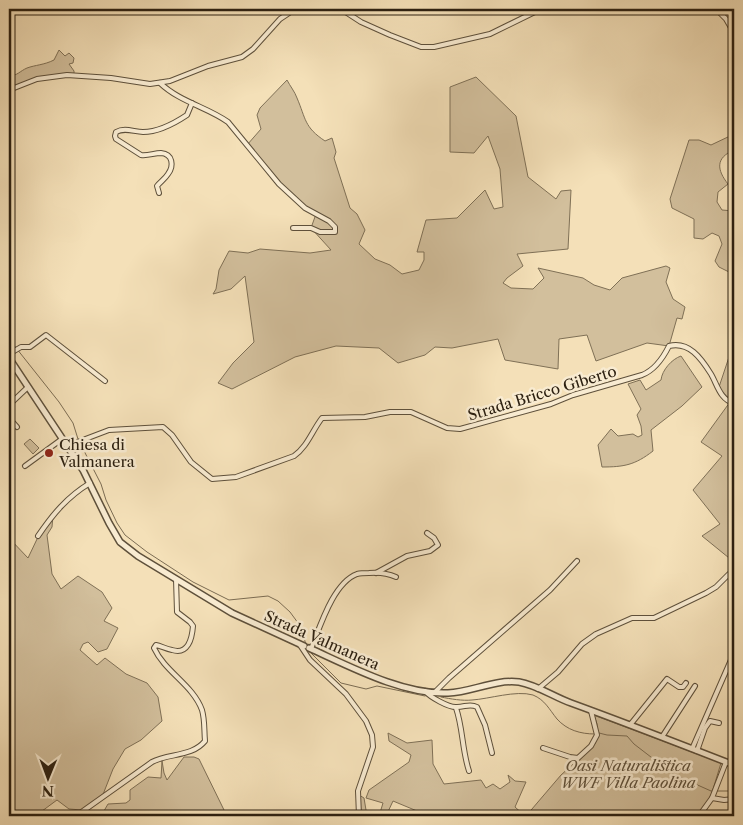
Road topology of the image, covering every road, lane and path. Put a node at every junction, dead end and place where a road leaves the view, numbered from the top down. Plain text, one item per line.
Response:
1 (295, 9) edge
2 (341, 9) edge
3 (541, 9) edge
4 (716, 9) edge
5 (734, 33) edge
6 (160, 84) junction
7 (9, 90) edge
8 (192, 103) junction
9 (159, 193) dead end
10 (293, 228) dead end
11 (9, 354) edge
12 (9, 358) edge
13 (105, 381) dead end
14 (28, 387) junction
15 (734, 403) edge
16 (9, 405) edge
17 (9, 418) edge
18 (17, 427) dead end
19 (62, 439) junction
20 (67, 446) junction
21 (25, 466) dead end
22 (90, 483) junction
23 (427, 533) dead end
24 (38, 536) dead end
25 (577, 561) dead end
26 (376, 573) junction
27 (734, 574) edge
28 (396, 577) dead end
29 (176, 579) junction
30 (306, 647) junction
31 (734, 653) edge
32 (686, 683) dead end
33 (695, 686) dead end
34 (538, 689) junction
35 (425, 691) junction
36 (434, 692) junction
37 (456, 708) junction
38 (591, 711) junction
39 (720, 723) dead end
40 (630, 725) junction
41 (662, 737) junction
42 (543, 748) dead end
43 (694, 750) junction
44 (492, 753) dead end
45 (726, 762) junction
46 (734, 765) edge
47 (469, 771) dead end
48 (713, 796) junction
49 (734, 799) edge
50 (76, 816) edge
51 (359, 816) edge
52 (699, 816) edge

1 - 6 street
2 - 3 street
4 - 5 street
6 - 7 street
6 - 8 street
8 - 9 street
8 - 10 street
11 - 13 street
12 - 14 street, Strada Valmanera
14 - 16 street
14 - 19 street, Strada Valmanera
15 - 20 street, Strada Bricco Giberto
17 - 18 street
19 - 20 street, Strada Valmanera
19 - 21 street
20 - 22 street, Strada Valmanera
22 - 24 street
22 - 29 street, Strada Valmanera
23 - 26 street
25 - 36 street
26 - 28 street
26 - 30 street
27 - 34 street
29 - 30 street, Strada Valmanera
29 - 50 street
30 - 35 street, Strada Valmanera
30 - 51 street
31 - 43 street
32 - 40 street
33 - 41 street
34 - 36 street, Strada Valmanera
34 - 38 street, Strada Valmanera
35 - 36 street, Strada Valmanera
35 - 37 street
37 - 44 street
37 - 47 street
38 - 40 street, Strada Valmanera
38 - 42 street
39 - 43 street
40 - 41 street, Strada Valmanera
41 - 43 street, Strada Valmanera
43 - 45 street, Strada Valmanera
45 - 46 street, Strada Valmanera
45 - 48 street
48 - 49 street
48 - 52 street

